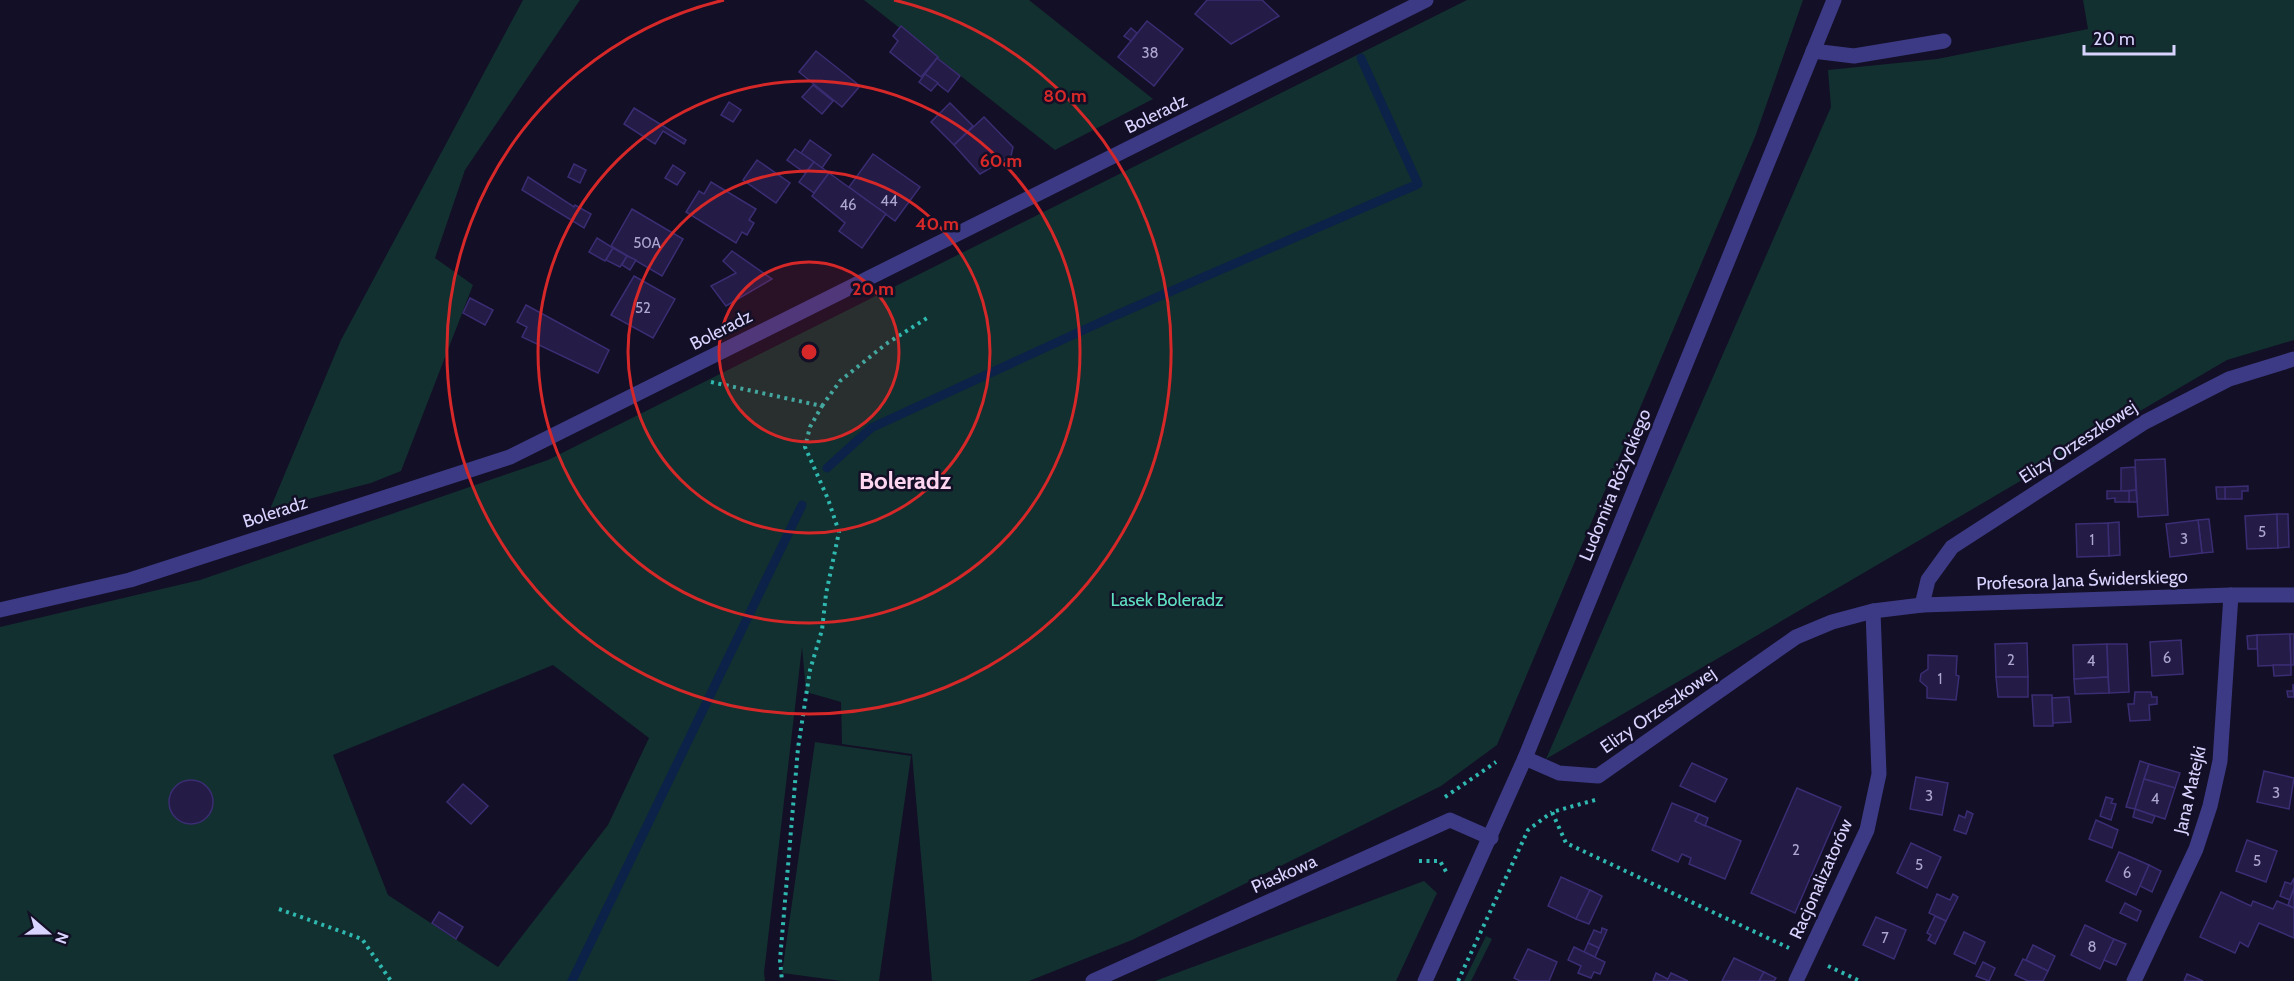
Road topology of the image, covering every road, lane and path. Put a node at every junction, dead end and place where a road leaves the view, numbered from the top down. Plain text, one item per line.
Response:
1 (1426, 0) edge
2 (1834, 0) edge
3 (1944, 41) dead end
4 (1813, 51) junction
5 (927, 318) dead end
6 (2294, 359) edge
7 (701, 362) junction
8 (822, 406) junction
9 (2231, 595) junction
10 (2294, 595) edge
11 (1922, 605) junction
12 (0, 610) edge
13 (1873, 611) junction
14 (1525, 758) junction
15 (1501, 759) dead end
16 (1603, 794) dead end
17 (1439, 801) dead end
18 (1552, 812) junction
19 (1491, 838) junction
20 (1417, 862) dead end
21 (1447, 886) dead end
22 (279, 909) dead end
23 (1781, 944) dead end
24 (391, 981) edge
25 (782, 981) edge
26 (1094, 981) edge
27 (1425, 981) edge
28 (1458, 981) edge
29 (1796, 981) edge
30 (2134, 981) edge

1 - 7 street, Boleradz
2 - 4 street, Ludomira Różyckiego
3 - 4 street
4 - 14 street, Ludomira Różyckiego
5 - 8 path
6 - 11 street, Elizy Orzeszkowej
7 - 8 path
7 - 12 street, Boleradz
8 - 25 path
9 - 10 street, Profesora Jana Świderskiego
9 - 11 street, Profesora Jana Świderskiego
9 - 30 street, Jana Matejki
11 - 13 street, Profesora Jana Świderskiego
13 - 14 street, Elizy Orzeszkowej
13 - 29 street, Racjonalizatorów
14 - 19 street, Ludomira Różyckiego
15 - 17 path
16 - 18 path
18 - 23 path
18 - 28 path
19 - 26 street, Piaskowa
19 - 27 street, Ludomira Różyckiego
20 - 21 path
22 - 24 path

